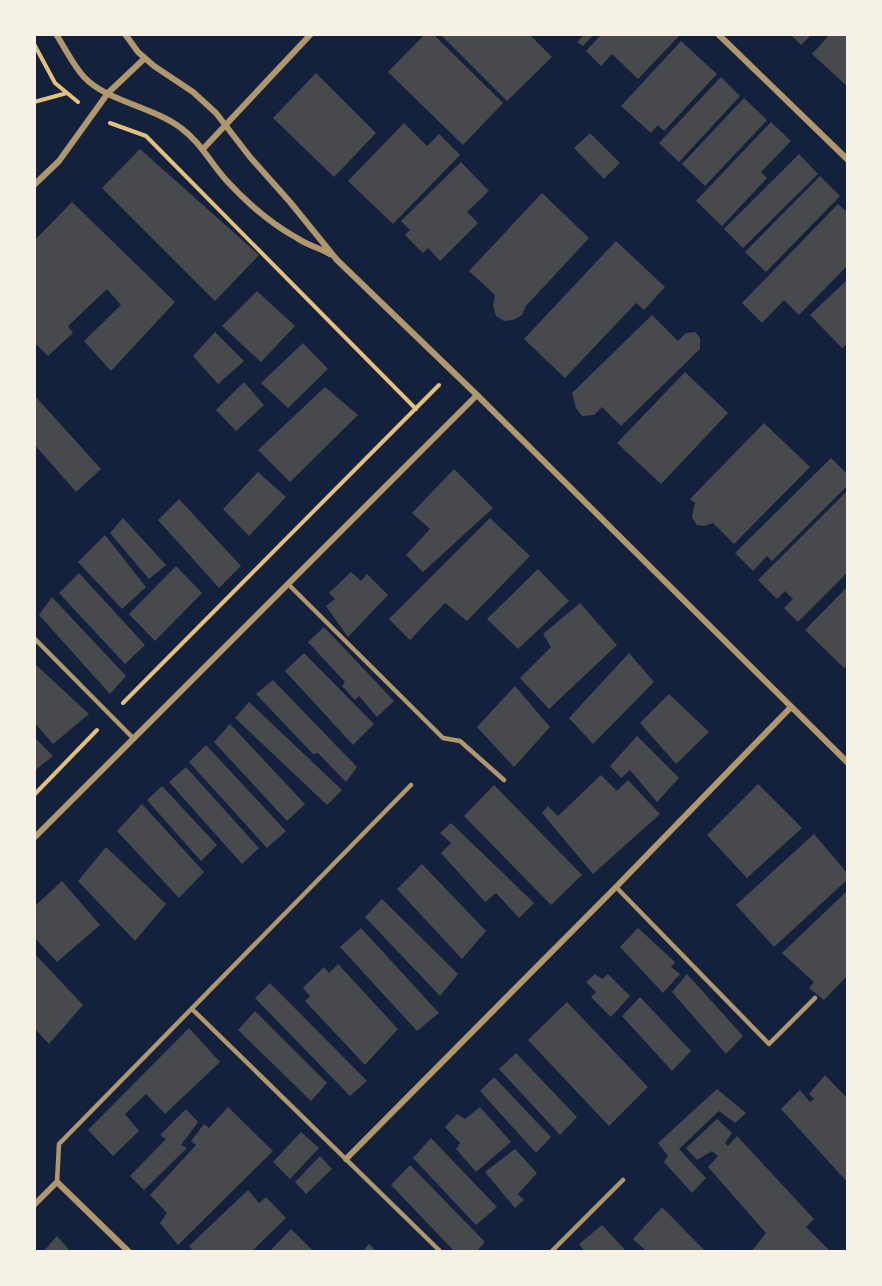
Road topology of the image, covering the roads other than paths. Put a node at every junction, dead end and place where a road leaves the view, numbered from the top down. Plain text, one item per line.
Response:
1 (56, 34) edge
2 (125, 34) edge
3 (311, 34) edge
4 (718, 34) edge
5 (145, 58) junction
6 (108, 93) junction
7 (225, 125) junction
8 (203, 149) junction
9 (848, 160) edge
10 (34, 185) edge
11 (338, 260) junction
12 (477, 395) junction
13 (288, 584) junction
14 (34, 638) edge
15 (791, 707) junction
16 (134, 739) junction
17 (848, 764) edge
18 (504, 780) dead end
19 (411, 785) dead end
20 (34, 838) edge
21 (616, 887) junction
22 (815, 998) dead end
23 (192, 1009) junction
24 (346, 1158) junction
25 (623, 1180) dead end
26 (57, 1182) junction
27 (34, 1206) edge
28 (129, 1251) edge
29 (441, 1251) edge
30 (551, 1251) edge

1 - 6 street
2 - 5 street
3 - 7 street
4 - 9 street
5 - 6 street
5 - 7 street
6 - 8 street
6 - 10 street
7 - 8 street
7 - 11 street
8 - 11 street
11 - 12 street
12 - 13 street
12 - 15 street
13 - 16 street
13 - 18 lane
14 - 16 lane
15 - 17 street
15 - 21 street
16 - 20 street
19 - 23 lane
21 - 22 lane
21 - 24 street
23 - 24 lane
23 - 26 lane
24 - 29 lane
25 - 30 lane
26 - 27 street
26 - 28 street

